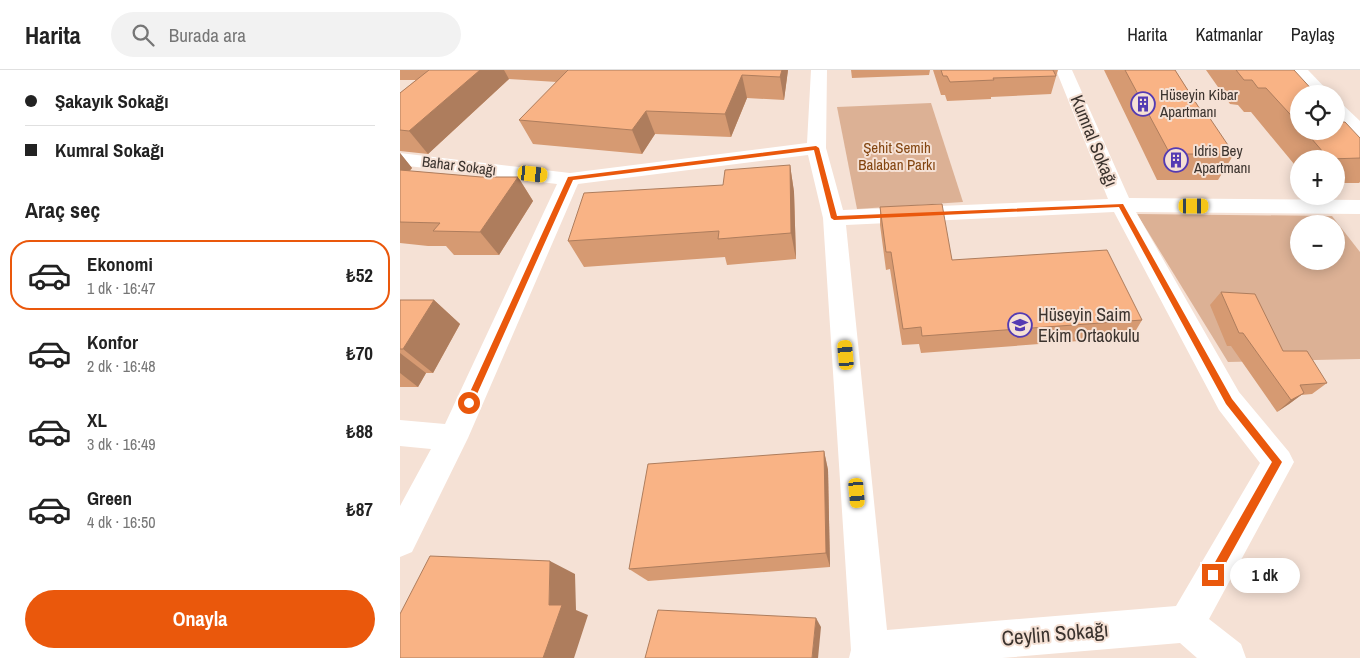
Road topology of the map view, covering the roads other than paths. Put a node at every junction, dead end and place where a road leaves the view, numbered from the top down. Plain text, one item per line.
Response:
1 (819, 70) edge
2 (1064, 70) edge
3 (1299, 70) edge
4 (1313, 85) edge
5 (1345, 117) edge
6 (1360, 132) edge
7 (816, 148) junction
8 (400, 159) edge
9 (570, 178) junction
10 (1121, 205) junction
11 (1360, 207) edge
12 (834, 218) junction
13 (400, 433) edge
14 (453, 438) junction
15 (400, 540) edge
16 (1186, 624) junction
17 (869, 654) edge
18 (1227, 658) edge

1 - 7 street
2 - 10 street, Kumral Sokağı
3 - 4 street
5 - 6 street
7 - 9 street, Bahar Sokağı
7 - 12 street
8 - 9 street, Bahar Sokağı
9 - 14 street
10 - 11 street
10 - 12 street
10 - 16 street, Kumral Sokağı
12 - 17 street
13 - 14 street
14 - 15 street
16 - 17 street, Ceylin Sokağı
16 - 18 street

